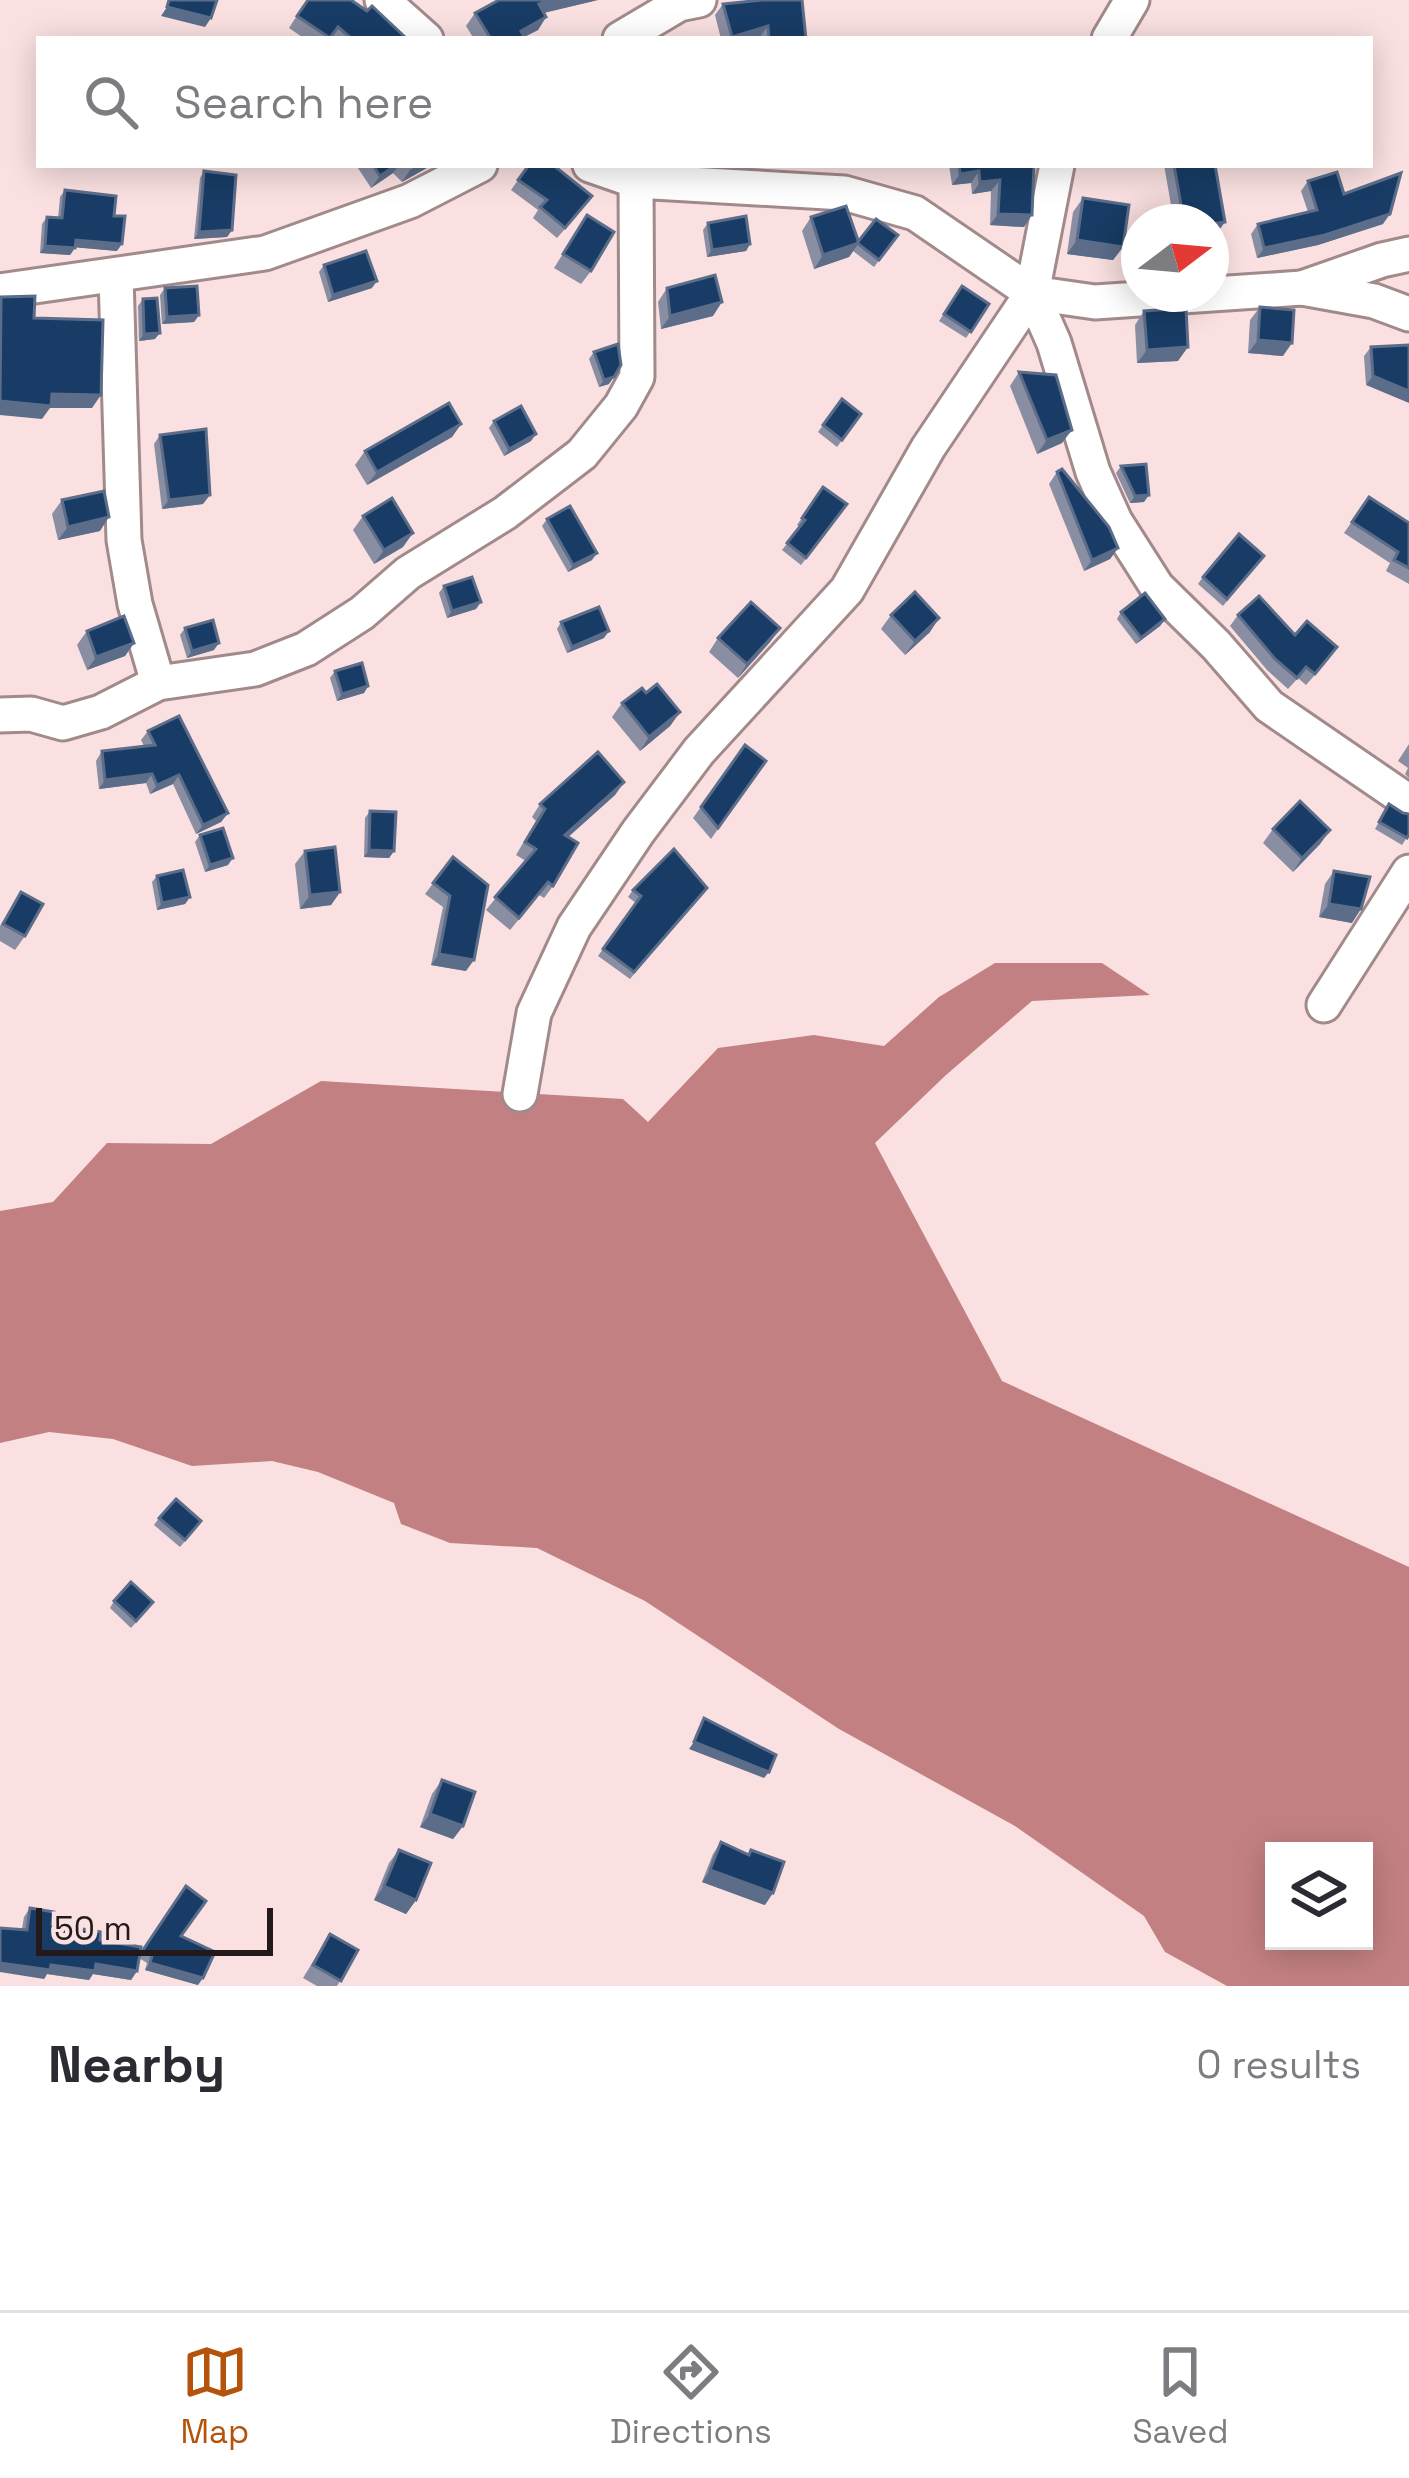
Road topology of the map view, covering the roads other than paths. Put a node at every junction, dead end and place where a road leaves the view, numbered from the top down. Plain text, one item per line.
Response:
1 (382, 0) edge
2 (699, 0) edge
3 (1132, 0) edge
4 (423, 36) edge
5 (625, 36) edge
6 (1111, 36) edge
7 (474, 168) edge
8 (598, 168) edge
9 (1056, 168) edge
10 (636, 182) junction
11 (1409, 254) edge
12 (116, 277) junction
13 (1301, 288) junction
14 (0, 291) edge
15 (1032, 292) junction
16 (1409, 314) edge
17 (158, 683) junction
18 (0, 716) edge
19 (1409, 802) edge
20 (1409, 872) edge
21 (1324, 1005) dead end
22 (520, 1094) dead end

1 - 4 street
2 - 5 street
3 - 6 street
7 - 12 street
8 - 10 street
9 - 15 street
10 - 15 street
10 - 17 street
11 - 13 street
12 - 14 street
12 - 17 street
13 - 15 street
13 - 16 street
15 - 19 street
15 - 22 street
17 - 18 street
20 - 21 street

